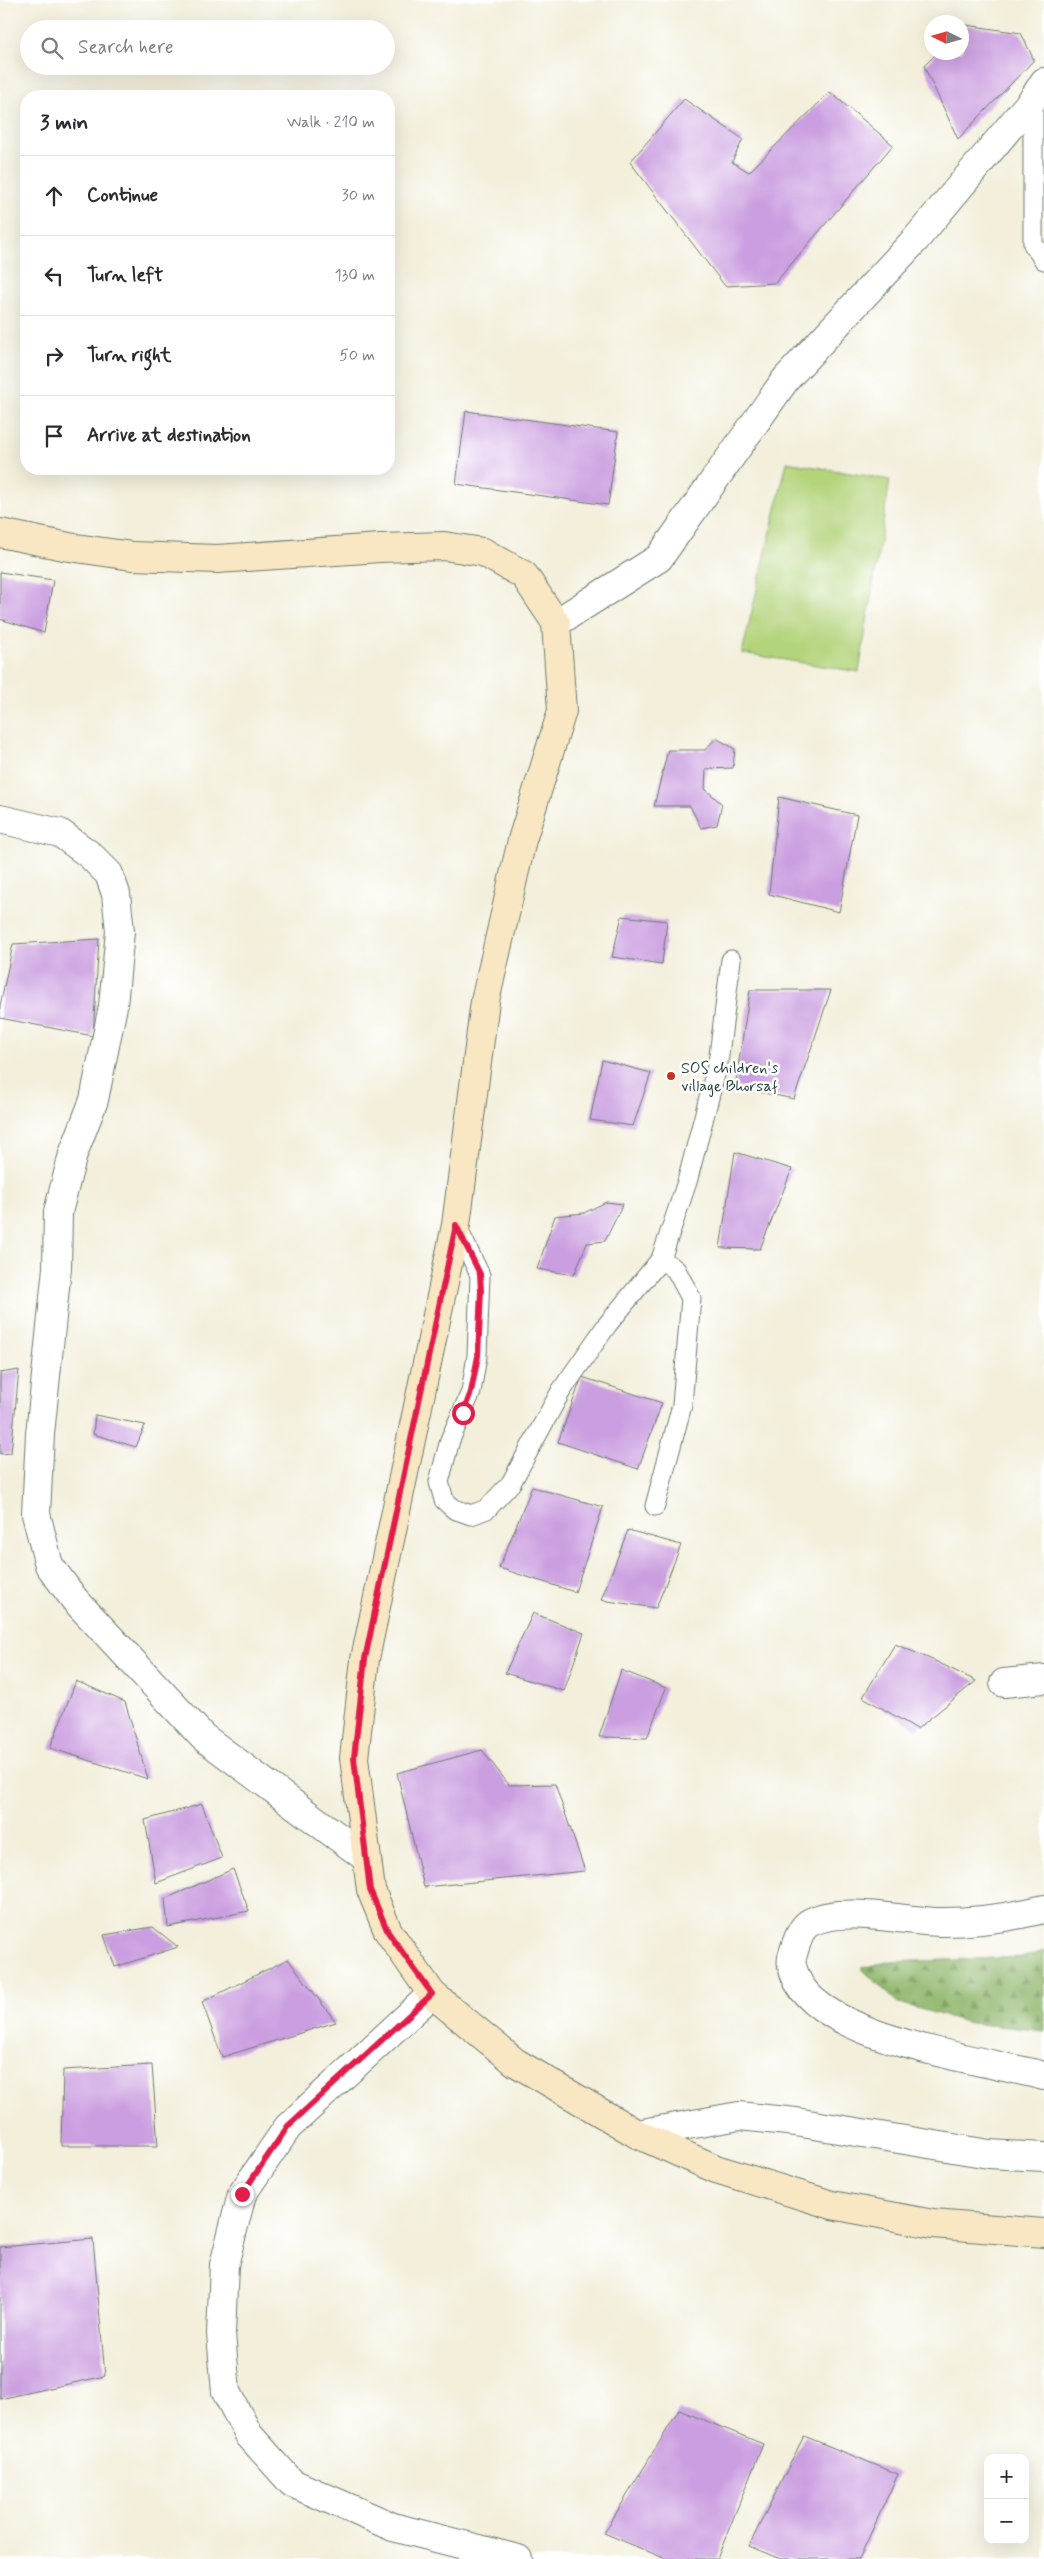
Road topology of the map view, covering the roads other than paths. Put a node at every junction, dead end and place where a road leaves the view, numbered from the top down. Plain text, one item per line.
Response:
1 (1038, 91) edge
2 (1044, 260) edge
3 (0, 533) edge
4 (556, 623) junction
5 (0, 819) edge
6 (731, 960) dead end
7 (456, 1225) junction
8 (661, 1259) junction
9 (655, 1506) dead end
10 (1044, 1679) edge
11 (1004, 1683) dead end
12 (365, 1856) junction
13 (1044, 1910) edge
14 (432, 1994) junction
15 (1044, 2076) edge
16 (637, 2134) junction
17 (1044, 2157) edge
18 (1044, 2233) edge
19 (518, 2559) edge

1 - 2 lane
1 - 4 street
3 - 4 main road
4 - 7 main road
5 - 12 street
6 - 8 lane
7 - 8 lane
7 - 12 main road
8 - 9 lane
10 - 11 street
12 - 14 main road
13 - 15 street
14 - 16 main road
14 - 19 street
16 - 17 street
16 - 18 main road

